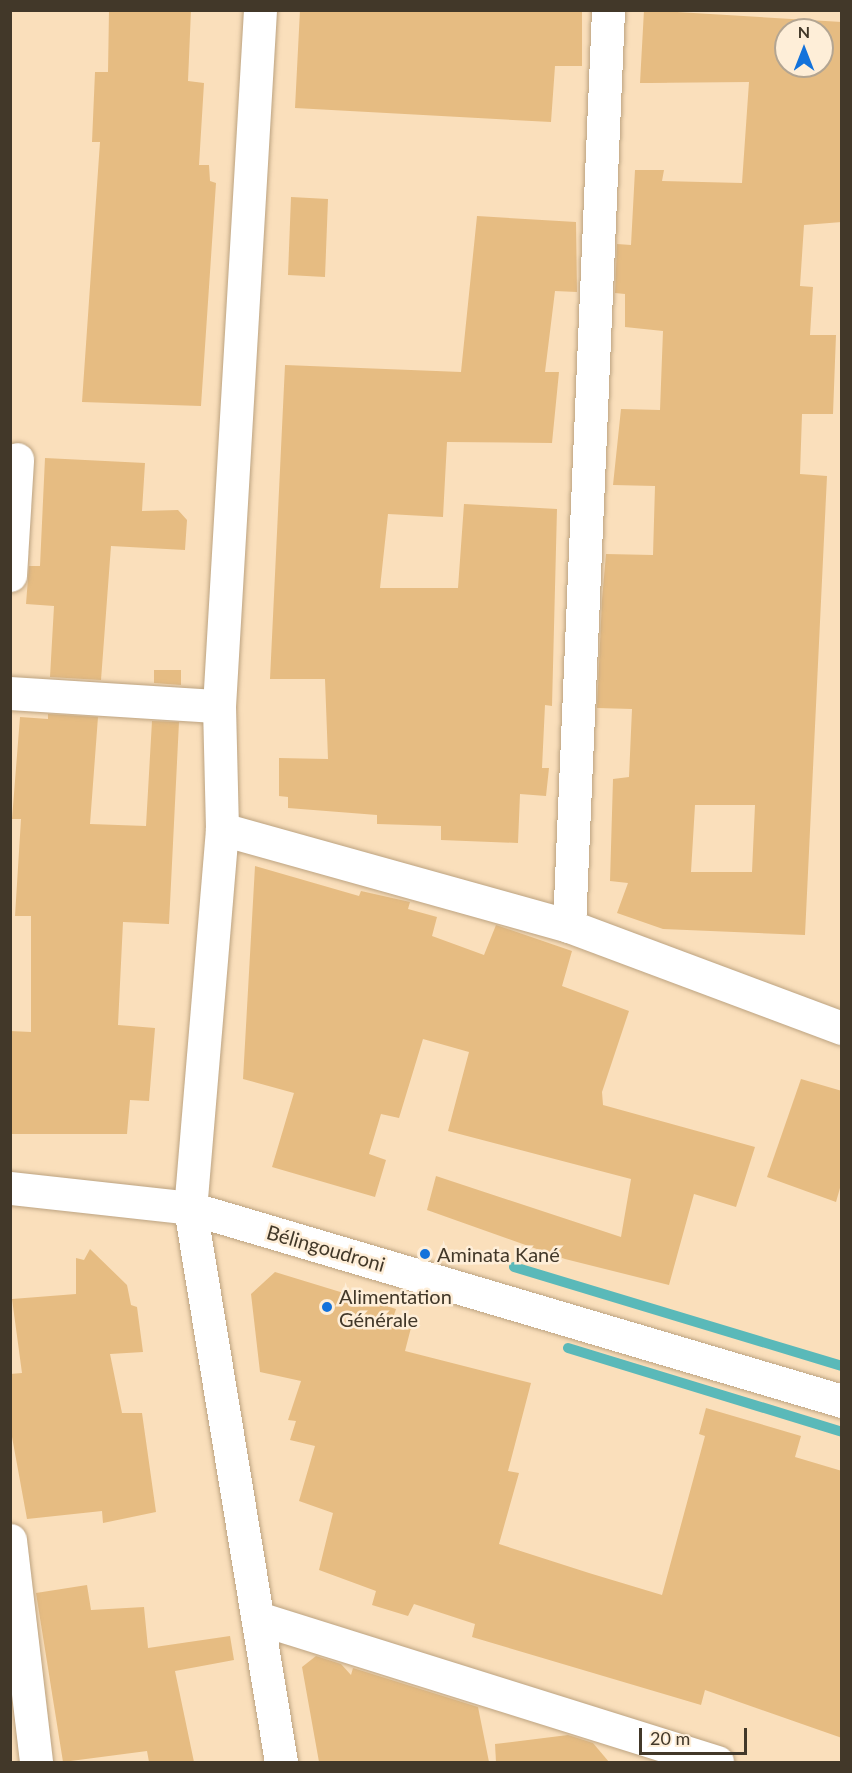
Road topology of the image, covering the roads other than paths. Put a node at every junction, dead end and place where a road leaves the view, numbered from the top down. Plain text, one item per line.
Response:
1 (260, 10) edge
2 (608, 10) edge
3 (17, 459) dead end
4 (10, 575) edge
5 (10, 693) edge
6 (219, 706) junction
7 (222, 829) junction
8 (569, 926) junction
9 (842, 1028) edge
10 (10, 1188) edge
11 (190, 1208) junction
12 (842, 1401) edge
13 (10, 1540) edge
14 (15, 1593) edge
15 (261, 1619) junction
16 (21, 1729) edge
17 (667, 1755) edge
18 (36, 1762) edge
19 (281, 1762) edge
20 (717, 1762) edge

1 - 6 street
2 - 8 street
3 - 4 street
5 - 6 street
6 - 7 street
7 - 8 street
7 - 11 street
8 - 9 street
10 - 11 street, Bélingoudroni
11 - 12 street, Bélingoudroni
11 - 15 street
13 - 14 street
14 - 16 street
15 - 17 street
15 - 19 street
16 - 18 street
17 - 20 street

